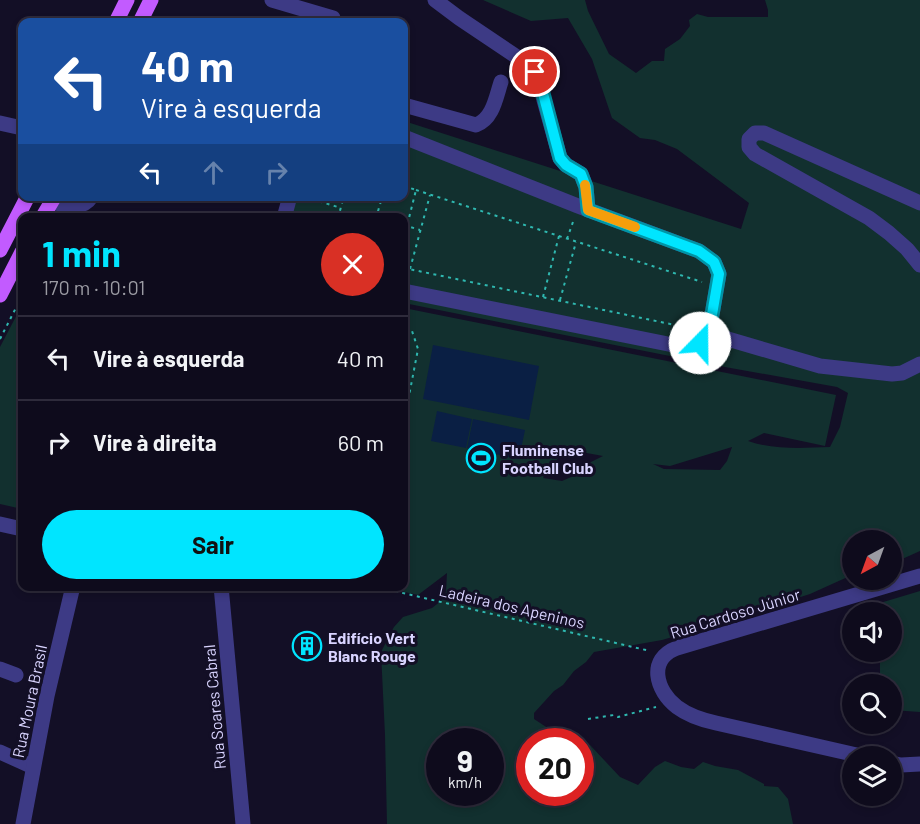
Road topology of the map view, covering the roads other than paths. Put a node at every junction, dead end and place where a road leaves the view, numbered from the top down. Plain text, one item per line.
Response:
1 (127, 0) edge
2 (151, 0) edge
3 (272, 0) edge
4 (435, 0) edge
5 (119, 18) edge
6 (142, 18) edge
7 (333, 18) edge
8 (501, 82) dead end
9 (408, 106) edge
10 (0, 123) edge
11 (18, 127) edge
12 (408, 139) edge
13 (58, 201) edge
14 (88, 201) edge
15 (920, 204) edge
16 (583, 208) junction
17 (18, 214) edge
18 (2, 242) edge
19 (18, 248) edge
20 (18, 258) edge
21 (920, 265) edge
22 (408, 292) edge
23 (0, 295) edge
24 (709, 332) junction
25 (920, 364) edge
26 (0, 524) edge
27 (18, 528) edge
28 (920, 576) edge
29 (72, 591) edge
30 (221, 591) edge
31 (0, 669) edge
32 (16, 675) dead end
33 (0, 752) edge
34 (842, 752) edge
35 (920, 764) edge
36 (902, 765) edge
37 (33, 767) junction
38 (23, 824) edge
39 (243, 824) edge

1 - 5 main road
2 - 6 main road
3 - 7 street
4 - 16 street
8 - 9 street
10 - 11 street
12 - 16 street
13 - 14 street
15 - 21 street
16 - 24 street
17 - 18 main road
18 - 19 street
20 - 23 main road
22 - 24 street
24 - 25 street
26 - 27 street
28 - 34 street, Rua Cardoso Júnior
29 - 37 street, Rua Moura Brasil
30 - 39 street, Rua Soares Cabral
31 - 32 street
33 - 37 street
35 - 36 street
37 - 38 street, Rua Moura Brasil

